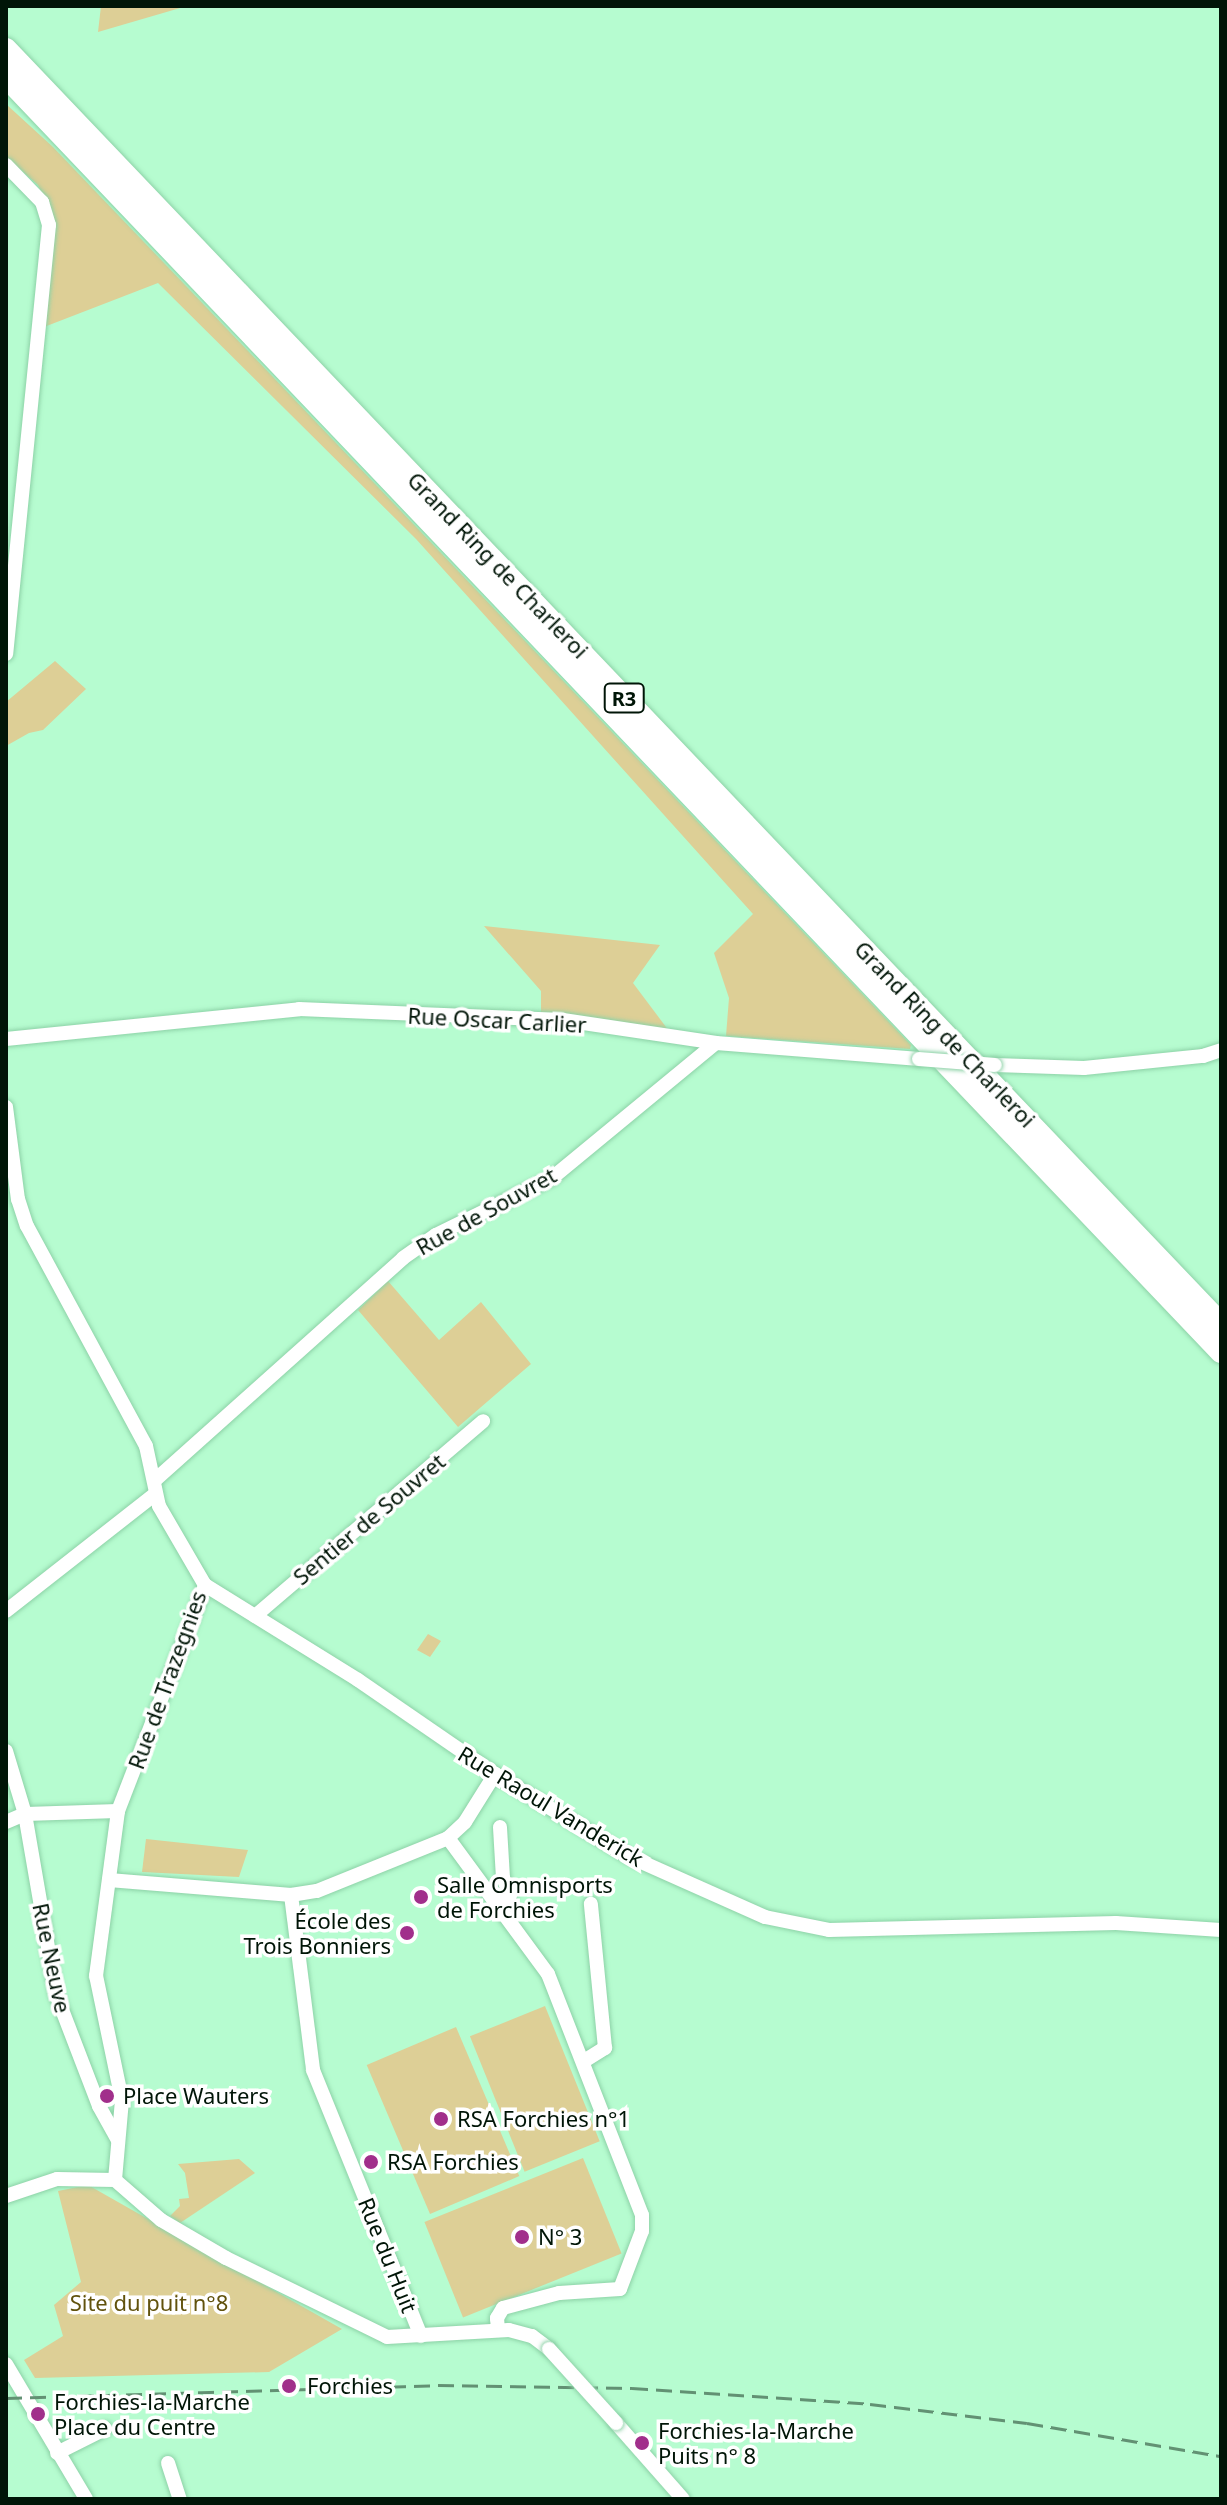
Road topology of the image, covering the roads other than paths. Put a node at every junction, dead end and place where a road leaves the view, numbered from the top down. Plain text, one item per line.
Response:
1 (6, 49) edge
2 (6, 77) edge
3 (6, 165) edge
4 (6, 654) edge
5 (6, 1039) edge
6 (716, 1043) junction
7 (1221, 1050) edge
8 (6, 1107) edge
9 (1221, 1324) edge
10 (1221, 1352) edge
11 (483, 1421) dead end
12 (154, 1487) junction
13 (205, 1585) junction
14 (6, 1611) edge
15 (255, 1616) junction
16 (6, 1751) edge
17 (495, 1774) junction
18 (118, 1811) junction
19 (25, 1814) junction
20 (6, 1822) edge
21 (500, 1827) dead end
22 (448, 1838) junction
23 (109, 1880) junction
24 (291, 1895) junction
25 (497, 1904) junction
26 (591, 1904) dead end
27 (1221, 1930) edge
28 (584, 2061) junction
29 (118, 2140) junction
30 (115, 2180) junction
31 (6, 2196) edge
32 (498, 2330) junction
33 (421, 2336) junction
34 (6, 2364) edge
35 (105, 2429) dead end
36 (57, 2453) junction
37 (168, 2463) dead end
38 (86, 2499) edge
39 (180, 2499) edge
40 (683, 2499) edge

1 - 9 highway, Grand Ring de Charleroi / R3
2 - 10 highway, Grand Ring de Charleroi / R3
3 - 4 street
5 - 6 street, Rue Oscar Carlier
6 - 7 street, Rue Oscar Carlier, bridge
6 - 12 street, Rue de Souvret
8 - 12 street, Rue de Trazegnies
11 - 15 street, Sentier de Souvret
12 - 13 street, Rue de Trazegnies
12 - 14 street, Rue de Souvret
13 - 15 street, Rue Raoul Vanderick
13 - 18 street, Rue de Trazegnies
15 - 17 street, Rue Raoul Vanderick
16 - 19 street, Rue Neuve
17 - 22 street
17 - 27 street, Rue Raoul Vanderick
18 - 19 street
18 - 23 street, Rue de Trazegnies
19 - 20 street
19 - 29 street, Rue Neuve
21 - 25 street
22 - 24 street
22 - 25 street
23 - 24 street
23 - 29 street, Rue de Trazegnies
24 - 33 street, Rue du Huit
25 - 28 street
26 - 28 street
28 - 32 street
29 - 30 street
30 - 31 street
30 - 33 street
32 - 33 street
32 - 40 street, bridge
34 - 36 street
35 - 36 street
36 - 38 street
37 - 39 street

